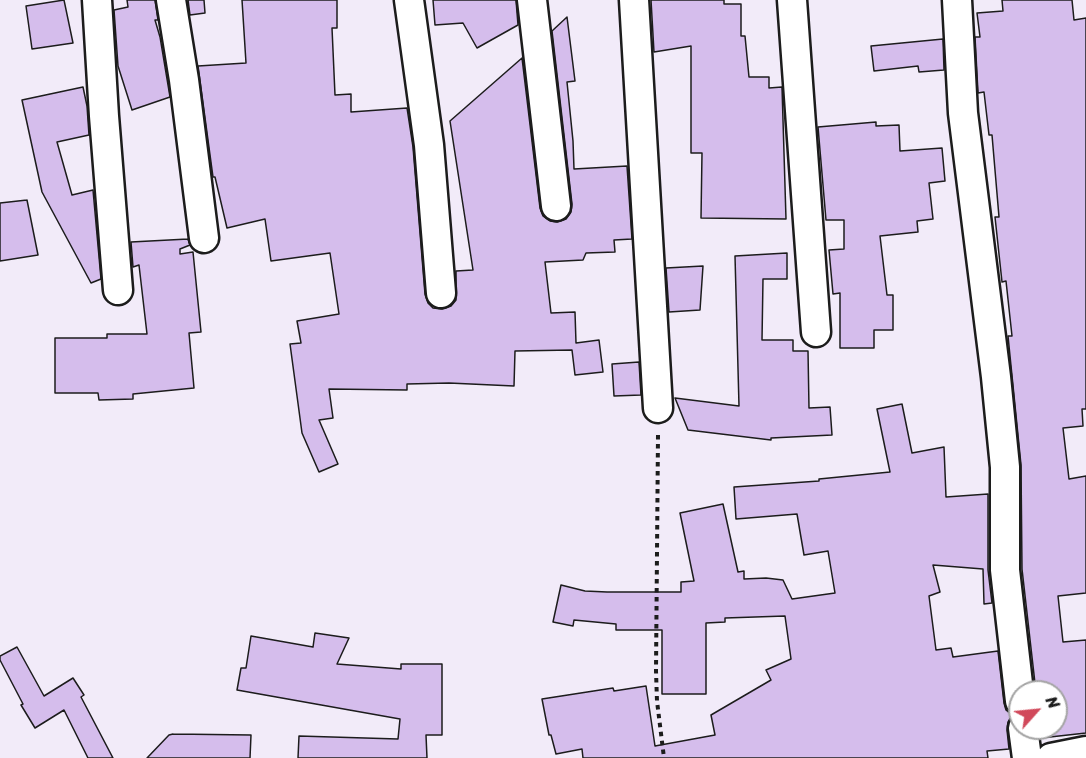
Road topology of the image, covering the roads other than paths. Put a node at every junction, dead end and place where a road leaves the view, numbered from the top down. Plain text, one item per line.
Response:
1 (97, 0) edge
2 (171, 0) edge
3 (409, 0) edge
4 (532, 0) edge
5 (634, 0) edge
6 (792, 0) edge
7 (957, 0) edge
8 (556, 206) dead end
9 (204, 238) dead end
10 (118, 290) dead end
11 (441, 293) dead end
12 (816, 332) dead end
13 (658, 408) road end
14 (1018, 680) edge
15 (1024, 740) edge
16 (1086, 751) edge
17 (1026, 758) edge
18 (1051, 758) edge

1 - 10 street
2 - 9 street
3 - 11 street
4 - 8 street
5 - 13 street
6 - 12 street
7 - 14 street
15 - 17 street
16 - 18 street

